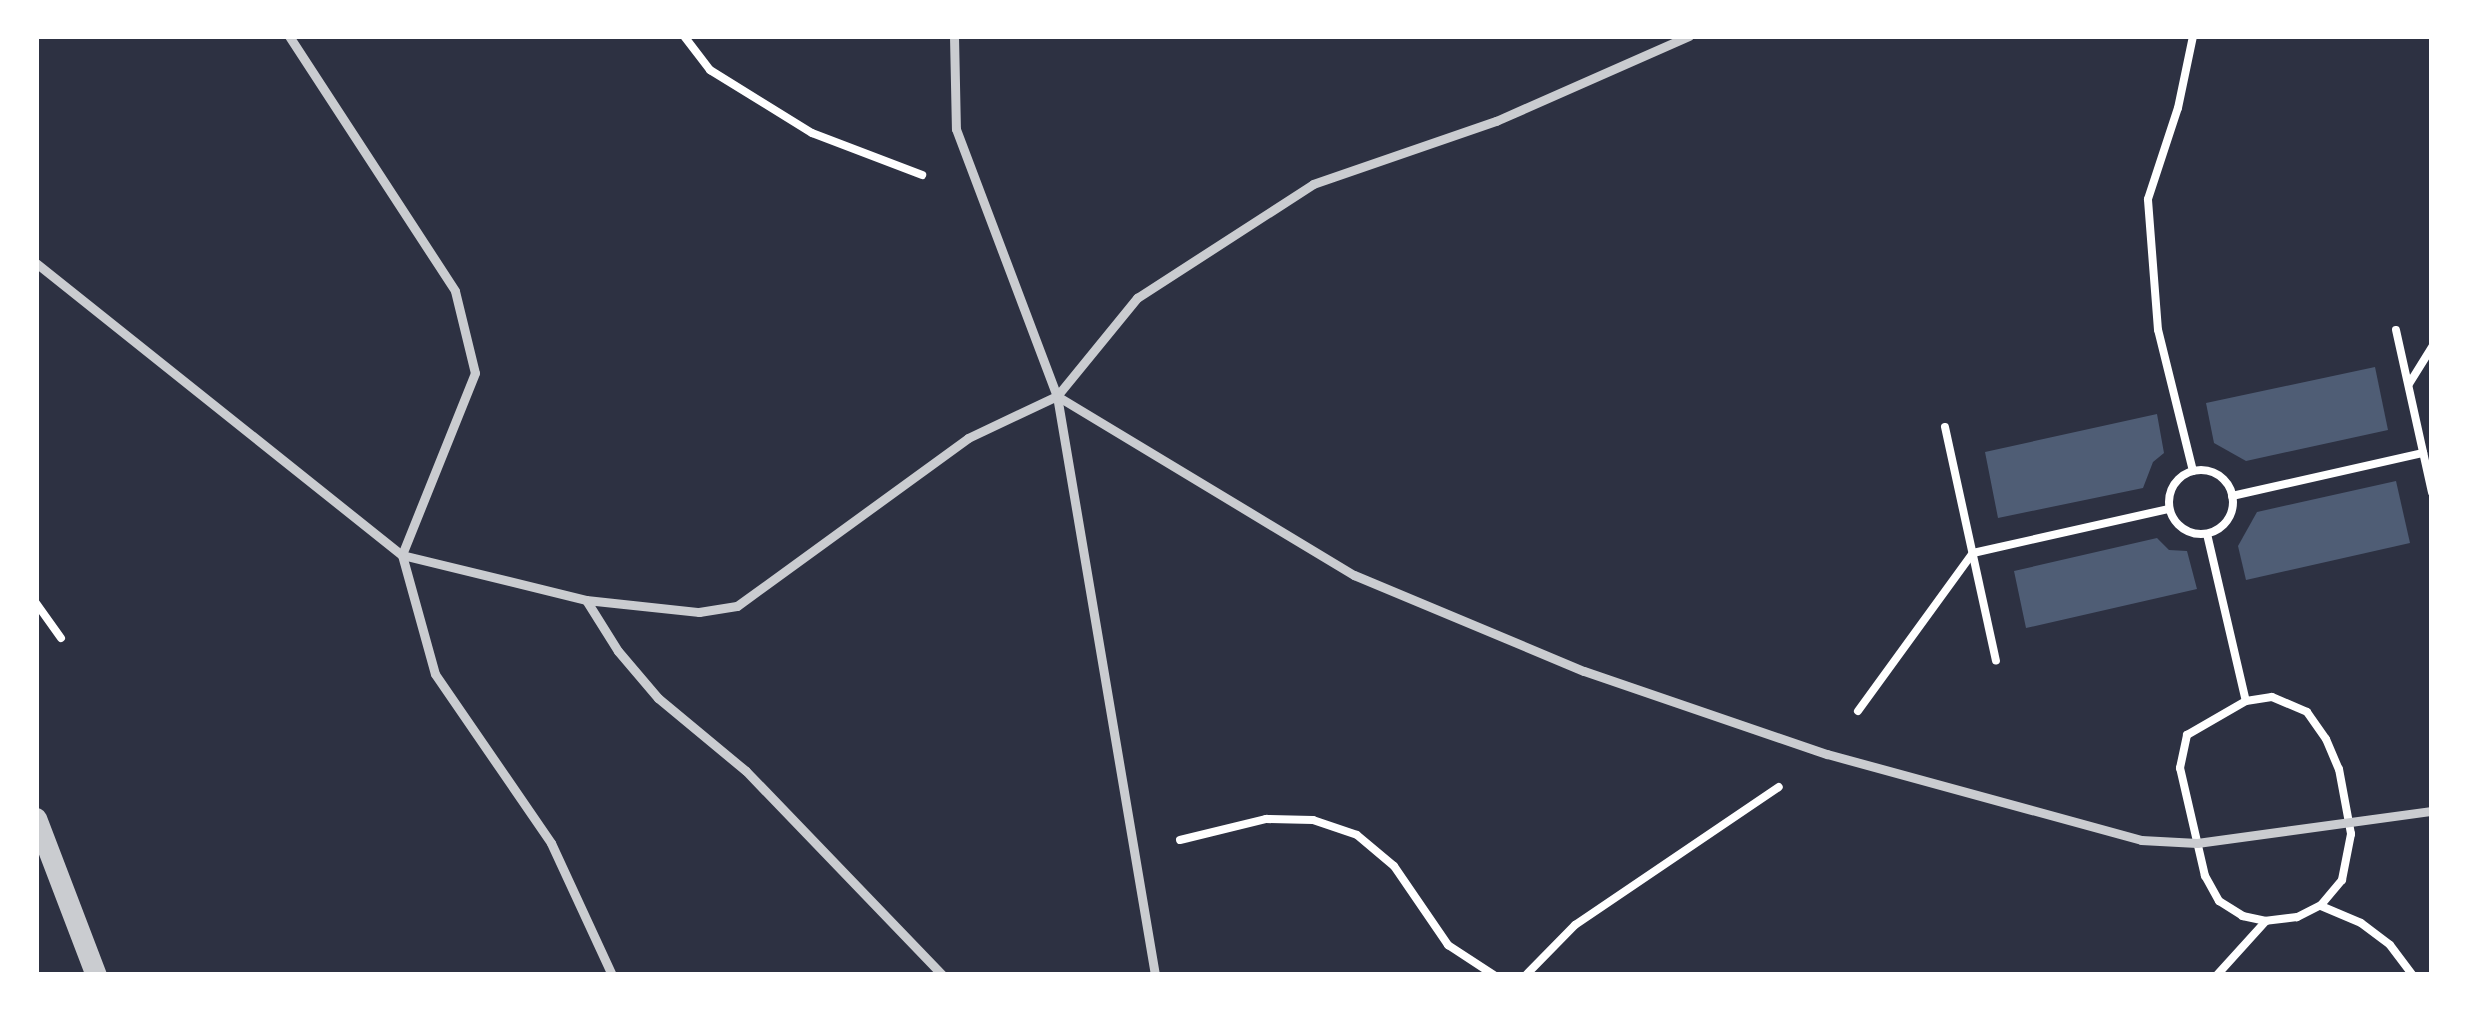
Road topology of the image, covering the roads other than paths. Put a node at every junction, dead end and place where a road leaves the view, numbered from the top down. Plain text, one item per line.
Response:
1 (289, 36) edge
2 (954, 36) edge
3 (1689, 36) edge
4 (36, 263) edge
5 (1057, 396) junction
6 (402, 555) junction
7 (586, 601) junction
8 (2432, 811) edge
9 (36, 818) edge
10 (96, 975) edge
11 (612, 975) edge
12 (942, 975) edge
13 (1154, 975) edge

1 - 6 lane
2 - 5 lane
3 - 5 lane
4 - 6 lane
5 - 7 lane
5 - 8 lane
5 - 13 lane
6 - 7 lane
6 - 11 lane
7 - 12 lane
9 - 10 street

